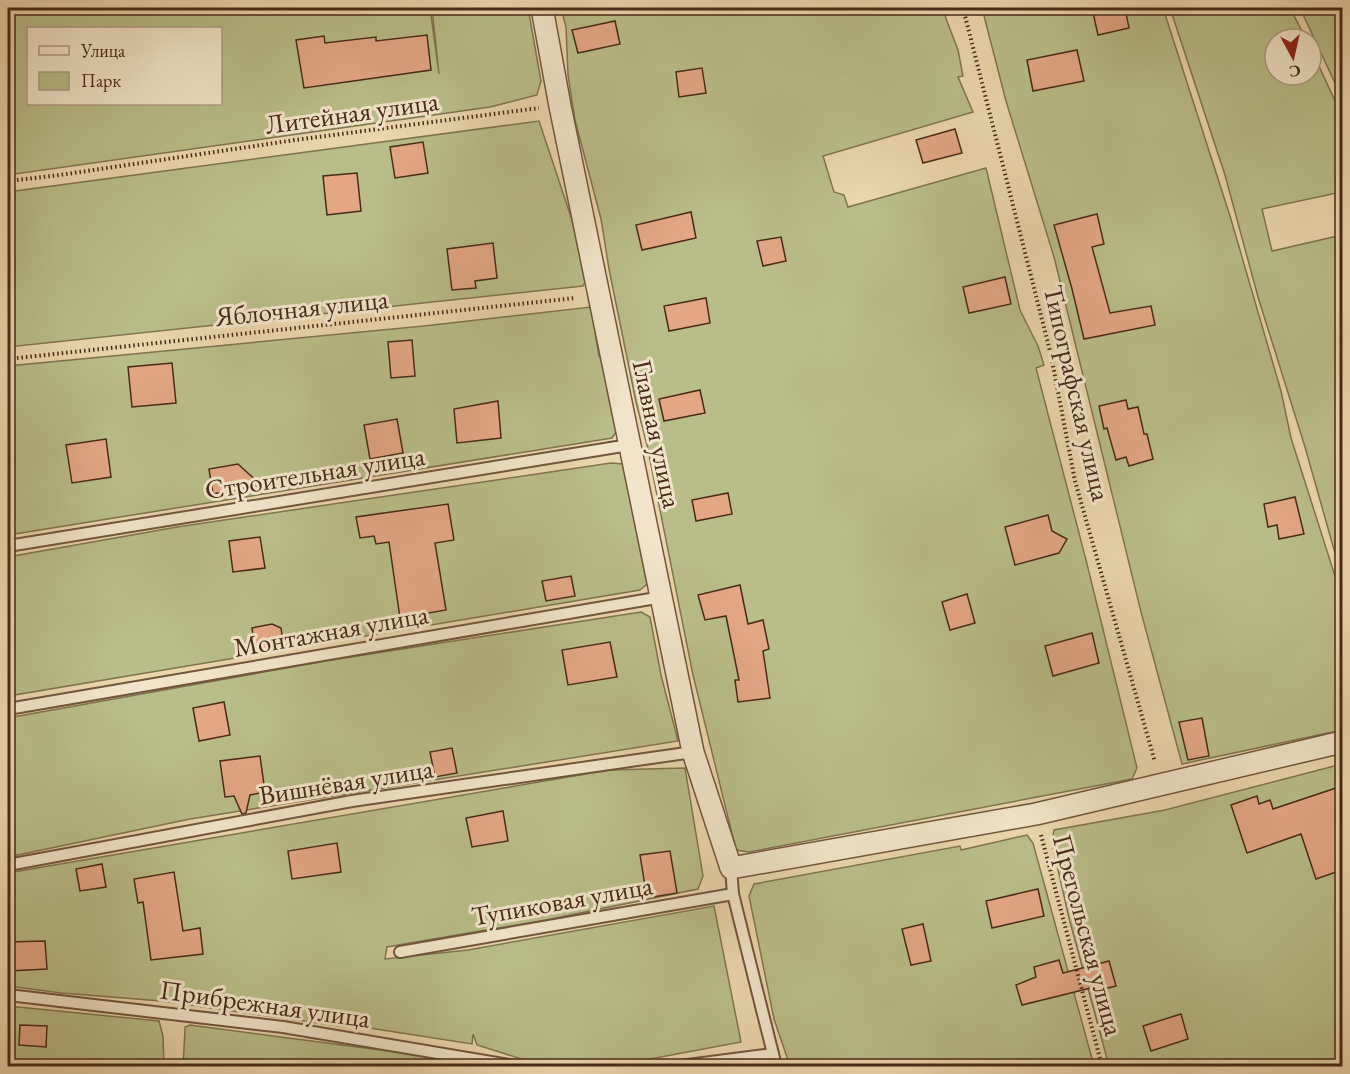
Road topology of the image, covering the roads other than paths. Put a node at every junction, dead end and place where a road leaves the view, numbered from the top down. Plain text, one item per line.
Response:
1 (542, 8) edge
2 (629, 445) junction
3 (8, 546) edge
4 (662, 597) junction
5 (8, 709) edge
6 (1342, 742) edge
7 (693, 752) junction
8 (8, 865) edge
9 (730, 868) junction
10 (733, 894) junction
11 (400, 952) dead end
12 (8, 995) edge
13 (773, 1054) junction
14 (515, 1066) edge
15 (680, 1066) edge
16 (776, 1066) edge

1 - 2 street, Главная улица
2 - 3 lane, Строительная улица
2 - 4 street, Главная улица
4 - 5 lane, Монтажная улица
4 - 7 street, Главная улица
6 - 9 street
7 - 8 lane, Вишнёвая улица
7 - 9 street, Главная улица
9 - 10 lane
10 - 11 lane, Тупиковая улица
10 - 13 lane
12 - 14 lane, Прибрежная улица
13 - 15 lane
13 - 16 lane

